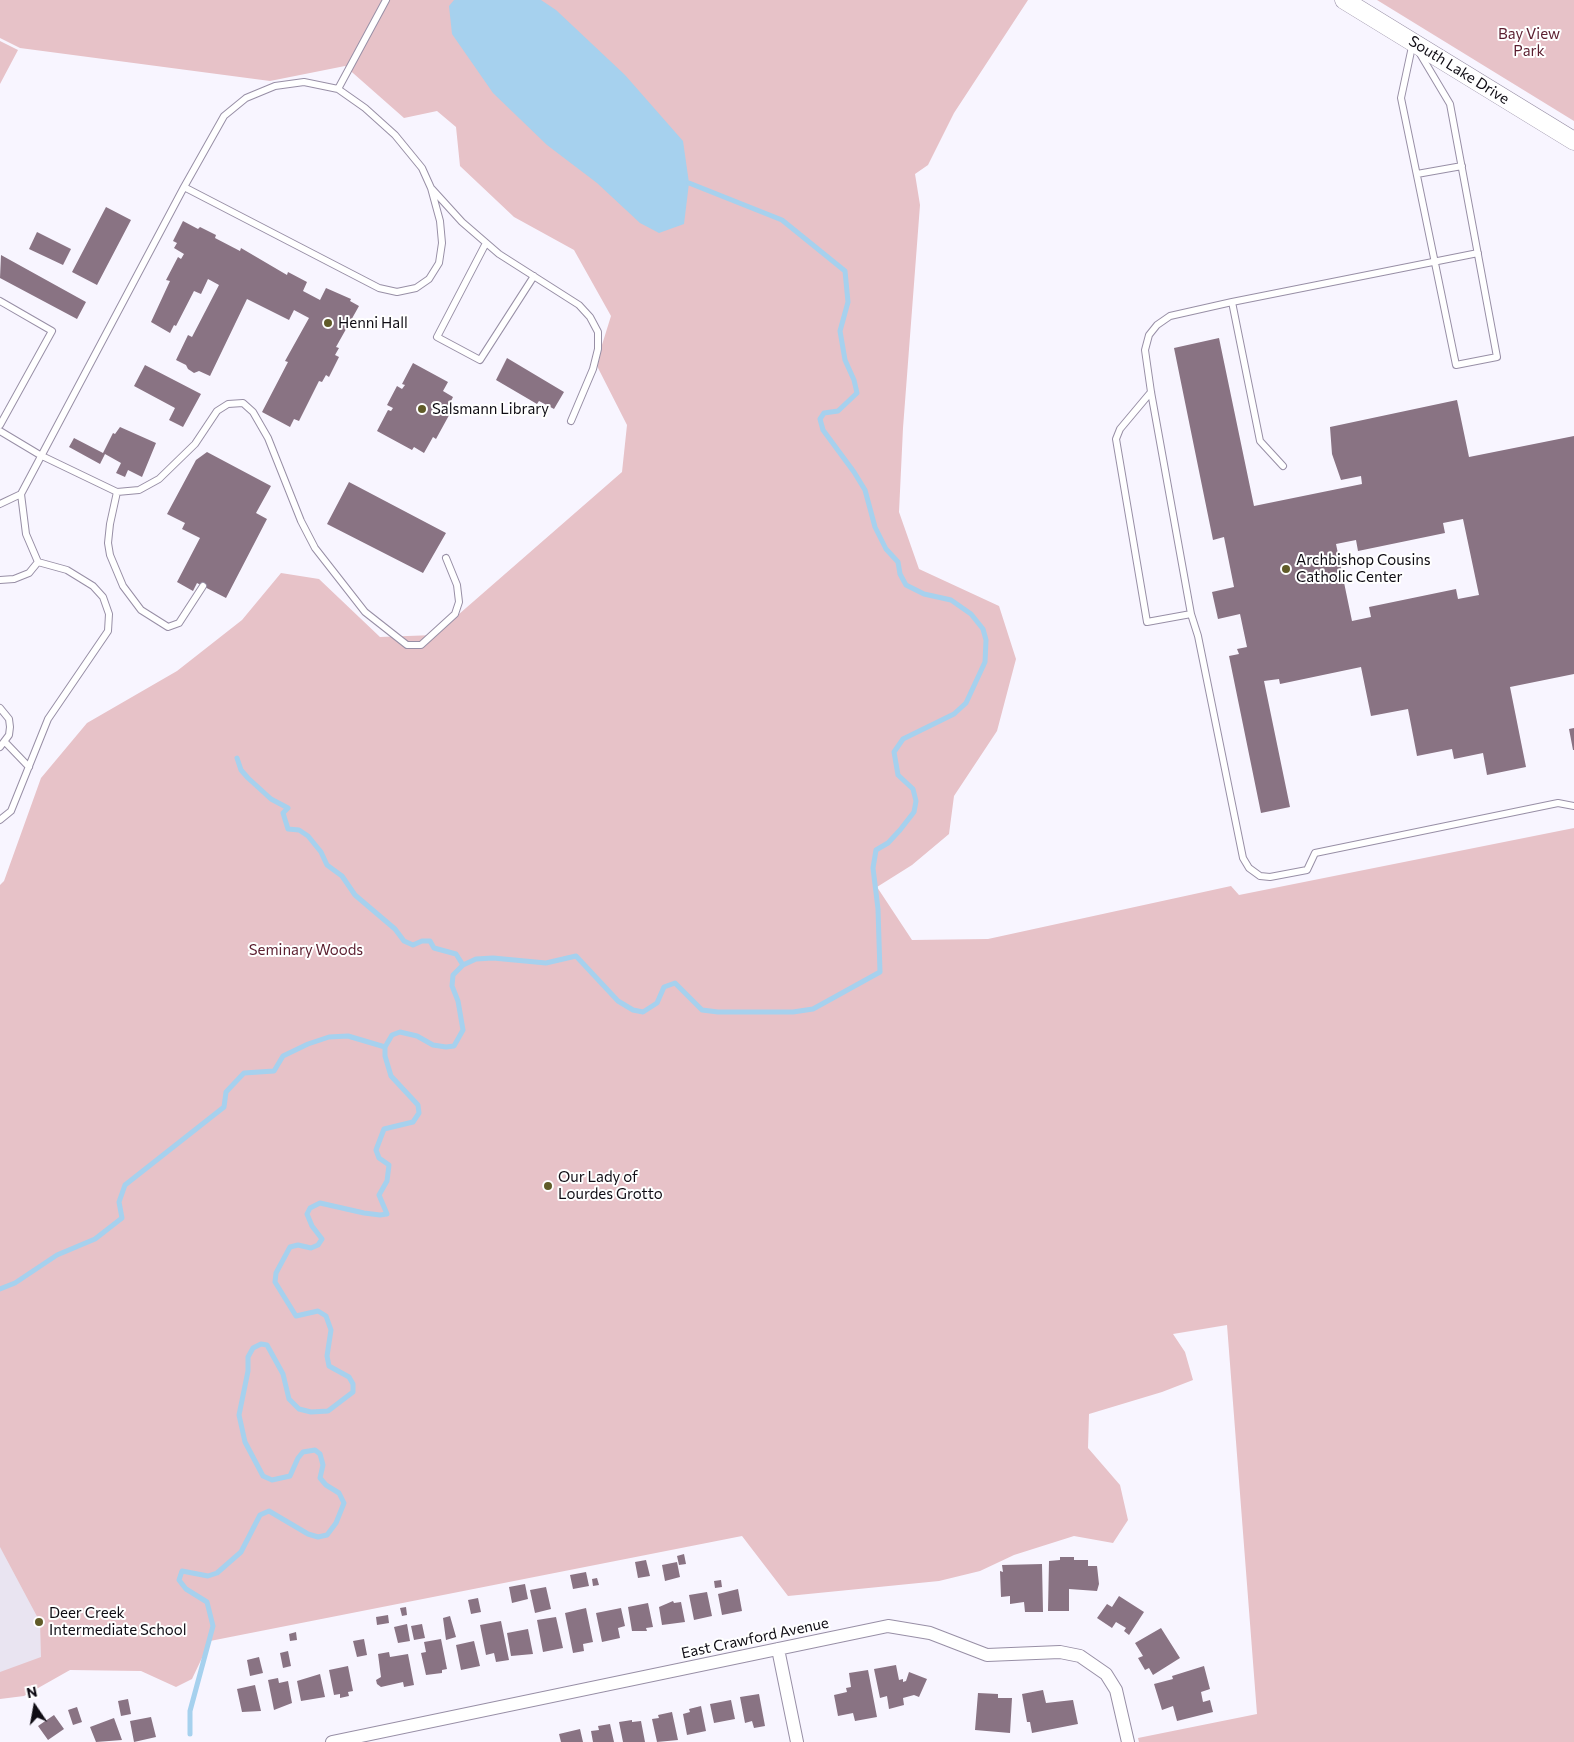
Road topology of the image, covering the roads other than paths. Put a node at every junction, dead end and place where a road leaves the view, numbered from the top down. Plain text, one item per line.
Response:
1 (386, 0) edge
2 (1344, 0) edge
3 (1413, 42) junction
4 (338, 89) junction
5 (1574, 141) edge
6 (1462, 166) junction
7 (1417, 174) junction
8 (184, 187) junction
9 (432, 188) junction
10 (486, 243) junction
11 (1478, 253) junction
12 (1434, 262) junction
13 (534, 276) junction
14 (0, 301) edge
15 (1232, 302) junction
16 (1151, 392) junction
17 (571, 421) dead end
18 (0, 425) edge
19 (0, 430) edge
20 (40, 454) junction
21 (1283, 466) dead end
22 (118, 492) junction
23 (21, 494) junction
24 (0, 504) edge
25 (446, 558) dead end
26 (38, 562) junction
27 (0, 580) edge
28 (203, 586) dead end
29 (1191, 614) junction
30 (0, 708) edge
31 (3, 745) edge
32 (28, 767) junction
33 (1574, 806) edge
34 (0, 820) edge
35 (778, 1649) junction
36 (332, 1742) edge
37 (796, 1742) edge
38 (1128, 1742) edge

1 - 4 lane
2 - 3 street, South Lake Drive
3 - 5 street, South Lake Drive
3 - 6 lane
3 - 7 lane
4 - 8 lane
4 - 9 lane
6 - 7 lane
6 - 11 lane
7 - 12 lane
8 - 9 lane
8 - 20 lane
9 - 10 lane
10 - 13 lane
10 - 13 lane
11 - 12 lane
11 - 12 lane
12 - 15 lane
13 - 17 lane
14 - 18 lane
15 - 16 lane
15 - 21 lane
16 - 29 lane
16 - 29 lane
19 - 20 lane
20 - 22 lane
20 - 23 lane
22 - 25 lane
22 - 28 lane
23 - 24 lane
23 - 26 lane
26 - 27 lane
26 - 32 lane
29 - 33 lane
30 - 31 lane
31 - 32 lane
32 - 34 lane
35 - 36 street, East Crawford Avenue
35 - 37 street
35 - 38 street, East Crawford Avenue

